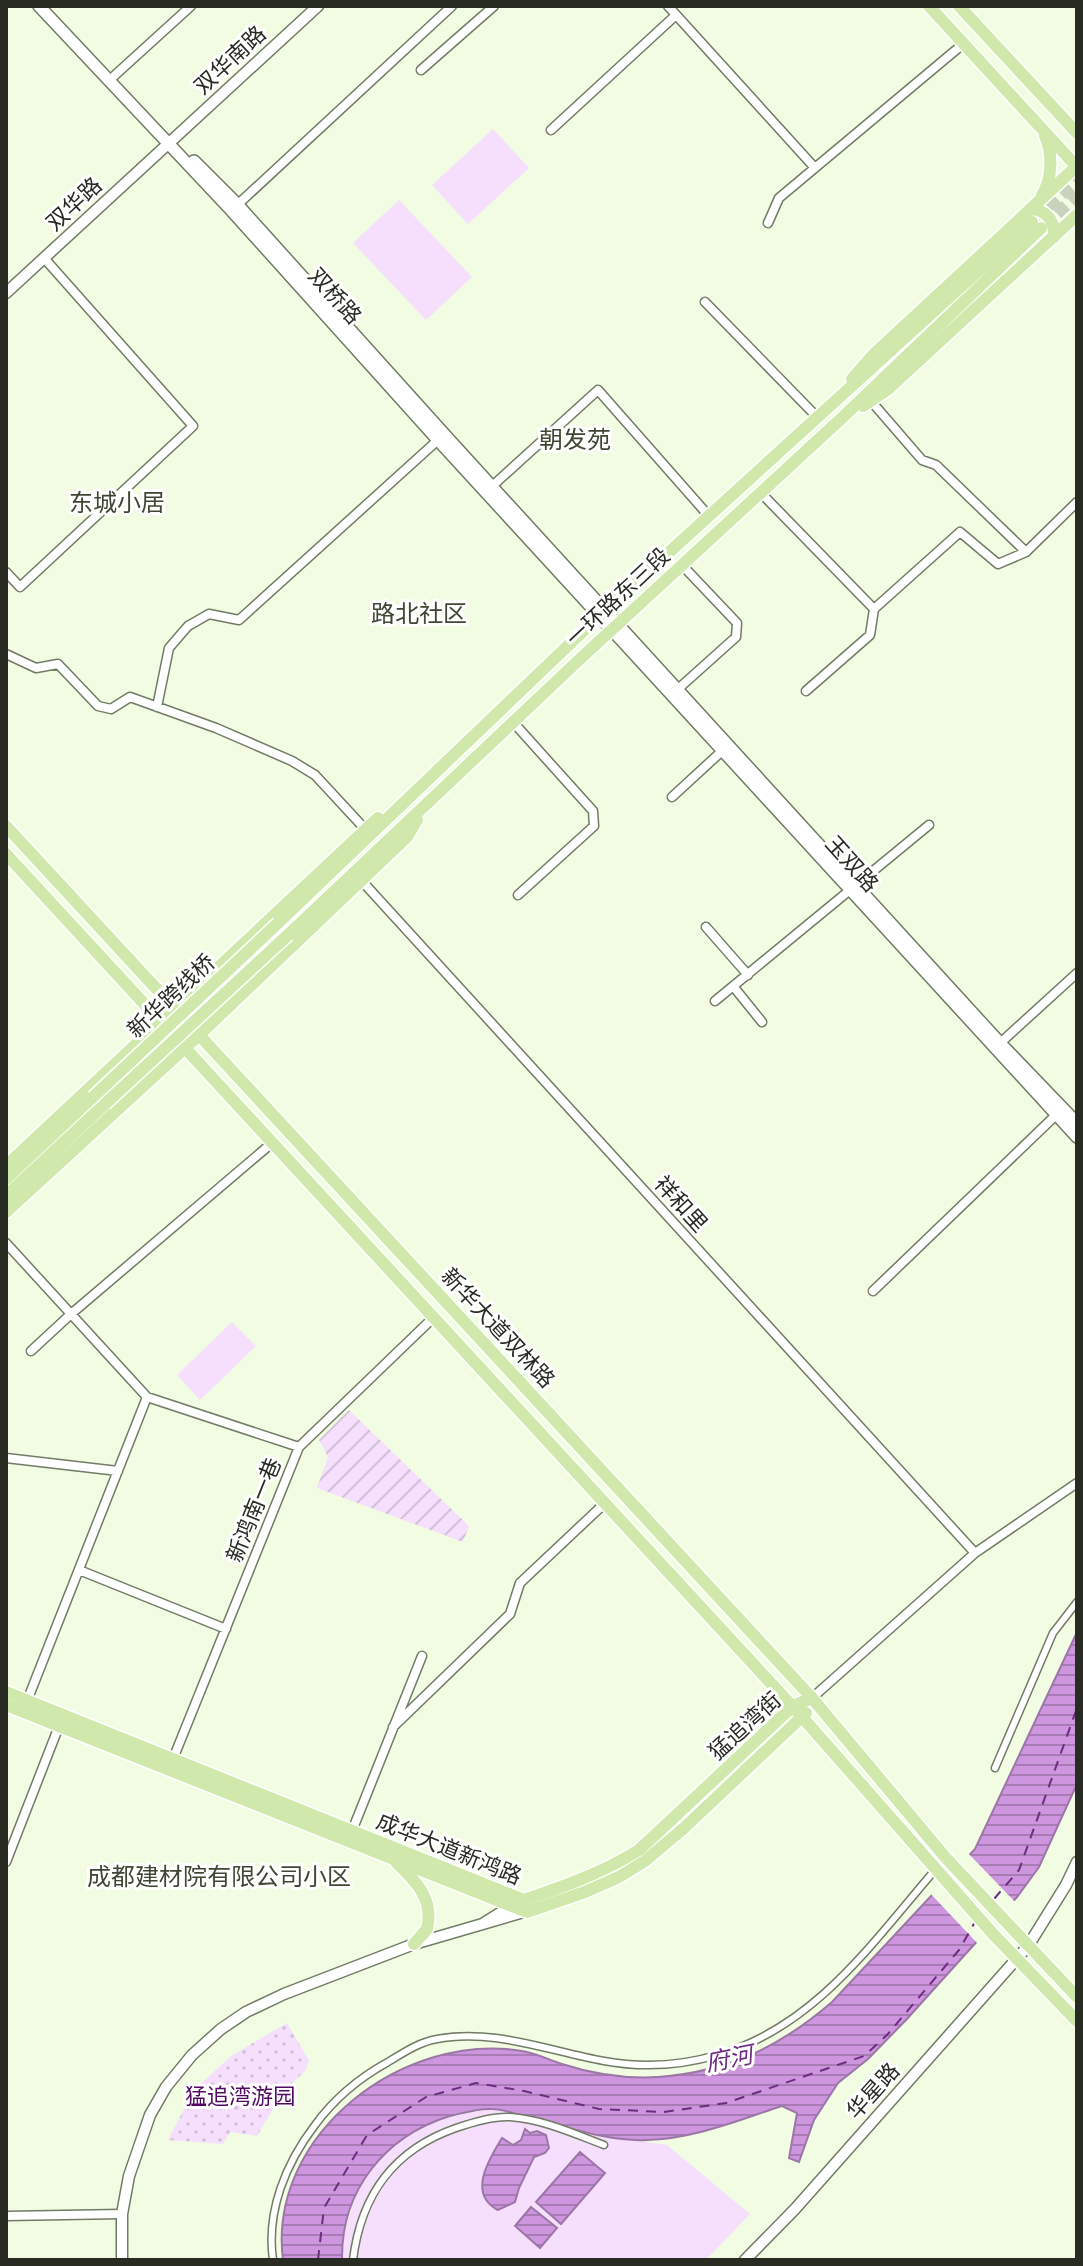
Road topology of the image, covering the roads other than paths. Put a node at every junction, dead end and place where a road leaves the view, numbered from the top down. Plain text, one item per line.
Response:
1 (39, 6) edge
2 (49, 6) edge
3 (191, 6) edge
4 (318, 6) edge
5 (452, 6) edge
6 (494, 6) edge
7 (668, 6) edge
8 (929, 6) edge
9 (959, 6) edge
10 (676, 15) junction
11 (963, 44) junction
12 (421, 70) dead end
13 (114, 76) junction
14 (1057, 112) junction
15 (1077, 115) edge
16 (1040, 126) junction
17 (551, 130) dead end
18 (1077, 133) edge
19 (170, 142) junction
20 (1077, 167) edge
21 (815, 168) junction
22 (234, 207) junction
23 (1077, 215) edge
24 (1035, 216) junction
25 (768, 223) dead end
26 (1071, 225) edge
27 (1054, 237) junction
28 (44, 258) junction
29 (6, 293) edge
30 (705, 302) dead end
31 (871, 401) junction
32 (843, 417) junction
33 (818, 418) junction
34 (438, 440) junction
35 (489, 490) junction
36 (761, 493) junction
37 (1077, 502) edge
38 (708, 515) junction
39 (1026, 552) junction
40 (682, 565) junction
41 (6, 572) edge
42 (874, 609) junction
43 (602, 614) junction
44 (615, 627) junction
45 (6, 654) edge
46 (678, 689) junction
47 (806, 691) dead end
48 (157, 707) junction
49 (513, 722) junction
50 (722, 751) junction
51 (411, 797) junction
52 (672, 797) dead end
53 (422, 809) junction
54 (929, 825) dead end
55 (6, 826) edge
56 (365, 829) junction
57 (6, 854) edge
58 (361, 880) junction
59 (853, 888) junction
60 (518, 895) dead end
61 (706, 927) dead end
62 (1077, 973) edge
63 (748, 975) junction
64 (733, 986) junction
65 (715, 1001) dead end
66 (174, 1007) junction
67 (160, 1021) junction
68 (762, 1022) dead end
69 (199, 1035) junction
70 (997, 1046) junction
71 (185, 1048) junction
72 (1056, 1115) junction
73 (1077, 1123) edge
74 (1077, 1137) edge
75 (272, 1143) junction
76 (6, 1166) edge
77 (6, 1179) edge
78 (6, 1196) edge
79 (6, 1212) edge
80 (6, 1243) edge
81 (873, 1291) dead end
82 (71, 1314) junction
83 (434, 1317) junction
84 (31, 1351) dead end
85 (147, 1397) junction
86 (299, 1447) junction
87 (6, 1458) edge
88 (118, 1471) junction
89 (1077, 1483) edge
90 (605, 1503) junction
91 (975, 1553) junction
92 (79, 1570) junction
93 (1077, 1602) edge
94 (226, 1629) junction
95 (422, 1656) dead end
96 (6, 1692) edge
97 (812, 1698) junction
98 (27, 1701) junction
99 (6, 1705) edge
100 (793, 1706) junction
101 (803, 1718) junction
102 (59, 1726) junction
103 (393, 1727) junction
104 (173, 1759) junction
105 (995, 1768) dead end
106 (352, 1831) junction
107 (390, 1858) junction
108 (6, 1862) edge
109 (1077, 1862) edge
110 (940, 1873) junction
111 (511, 1905) junction
112 (526, 1906) junction
113 (484, 1923) junction
114 (414, 1944) junction
115 (1028, 1946) junction
116 (1017, 1959) junction
117 (1077, 1997) edge
118 (1077, 2021) edge
119 (604, 2145) dead end
120 (122, 2214) junction
121 (6, 2216) edge
122 (122, 2260) edge
123 (273, 2260) edge
124 (353, 2260) edge
125 (745, 2260) edge

1 - 19 main road, 双桥路
2 - 13 main road, 双桥路
3 - 13 street
4 - 19 street, 双华南路
5 - 22 street
6 - 12 street
7 - 10 street
8 - 11 main road
9 - 14 main road
10 - 17 street
10 - 21 street
11 - 16 main road
11 - 21 street
13 - 19 main road, 双桥路
14 - 15 main road
14 - 18 main road
16 - 20 main road
16 - 24 main road
19 - 22 main road, 双桥路
19 - 28 street, 双华路
20 - 24 main road
21 - 25 street
22 - 34 main road, 双桥路
22 - 35 main road, 双桥路
23 - 26 main road
24 - 27 main road
24 - 32 main road
24 - 33 main road, 一环路东三段
26 - 27 main road
27 - 31 main road
28 - 29 street, 双华路
28 - 41 street
30 - 33 street
31 - 32 main road
31 - 39 street
32 - 36 main road, 一环路东三段
33 - 38 main road, 一环路东三段
34 - 35 main road, 双桥路
34 - 48 street
35 - 38 street
35 - 43 main road, 双桥路
36 - 40 main road, 一环路东三段
36 - 42 street
37 - 39 street
38 - 43 main road, 一环路东三段
39 - 42 street
40 - 44 main road, 一环路东三段
40 - 46 street
42 - 47 street
43 - 44 main road, 玉双路
43 - 51 main road, 一环路东三段
44 - 46 main road, 玉双路
44 - 49 main road, 一环路东三段
44 - 50 main road, 玉双路
45 - 48 street
46 - 59 main road, 玉双路
48 - 56 street
49 - 53 main road, 一环路东三段
49 - 60 street
50 - 52 street
50 - 59 main road, 玉双路
51 - 56 main road
51 - 77 main road, 新华跨线桥, bridge
53 - 58 main road
53 - 78 main road, 新华跨线桥, bridge
54 - 59 street
55 - 66 main road, 新华大道双林路
56 - 66 main road
57 - 67 main road, 新华大道双林路
58 - 69 main road
58 - 91 street, 祥和里
59 - 63 street
59 - 70 main road, 玉双路
61 - 63 street
62 - 70 street
63 - 64 street
64 - 65 street
64 - 68 street
66 - 67 main road
66 - 69 main road, 新华大道双林路
67 - 71 main road, 新华大道双林路
67 - 76 main road
69 - 71 main road
69 - 97 main road, 新华大道双林路
70 - 72 main road, 玉双路
70 - 73 main road, 玉双路
71 - 75 main road, 新华大道双林路
71 - 79 main road
72 - 74 main road, 玉双路
72 - 81 street
75 - 82 street
75 - 83 main road, 新华大道双林路
80 - 82 street
82 - 84 street
82 - 85 street
83 - 86 street, 新鸿南一巷
83 - 90 main road, 新华大道双林路
85 - 86 street
85 - 88 street
86 - 94 street, 新鸿南一巷
87 - 88 street
88 - 92 street
89 - 91 street
90 - 100 main road, 新华大道双林路
90 - 103 street
91 - 97 street
92 - 94 street
92 - 98 street
93 - 105 street
94 - 104 street, 新鸿南一巷
95 - 103 street
96 - 98 main road, 成华大道新鸿路
97 - 100 main road, 猛追湾街
97 - 101 main road, 猛追湾街
97 - 115 main road, 新华大道双林路
98 - 104 main road, 成华大道新鸿路
99 - 102 main road, 成华大道新鸿路
100 - 101 main road, 新华大道双林路
100 - 112 main road, 猛追湾街
101 - 110 main road, 新华大道双林路
101 - 112 main road, 猛追湾街
102 - 107 main road, 成华大道新鸿路
102 - 108 street
103 - 106 street
104 - 106 main road, 成华大道新鸿路
106 - 112 main road, 成华大道新鸿路
107 - 111 main road, 成华大道新鸿路
107 - 114 main road
109 - 115 street, 华星路
110 - 116 main road, 新华大道双林路
110 - 123 street
111 - 112 main road, 成华大道新鸿路
111 - 113 street, 猛追湾街
112 - 113 street, 猛追湾街
113 - 114 street, 猛追湾街
114 - 120 street, 猛追湾街
115 - 116 street, 华星路
115 - 117 main road, 新华大道双林路
116 - 118 main road, 新华大道双林路
116 - 125 street, 华星路
119 - 124 street
120 - 121 street
120 - 122 street, 猛追湾街

